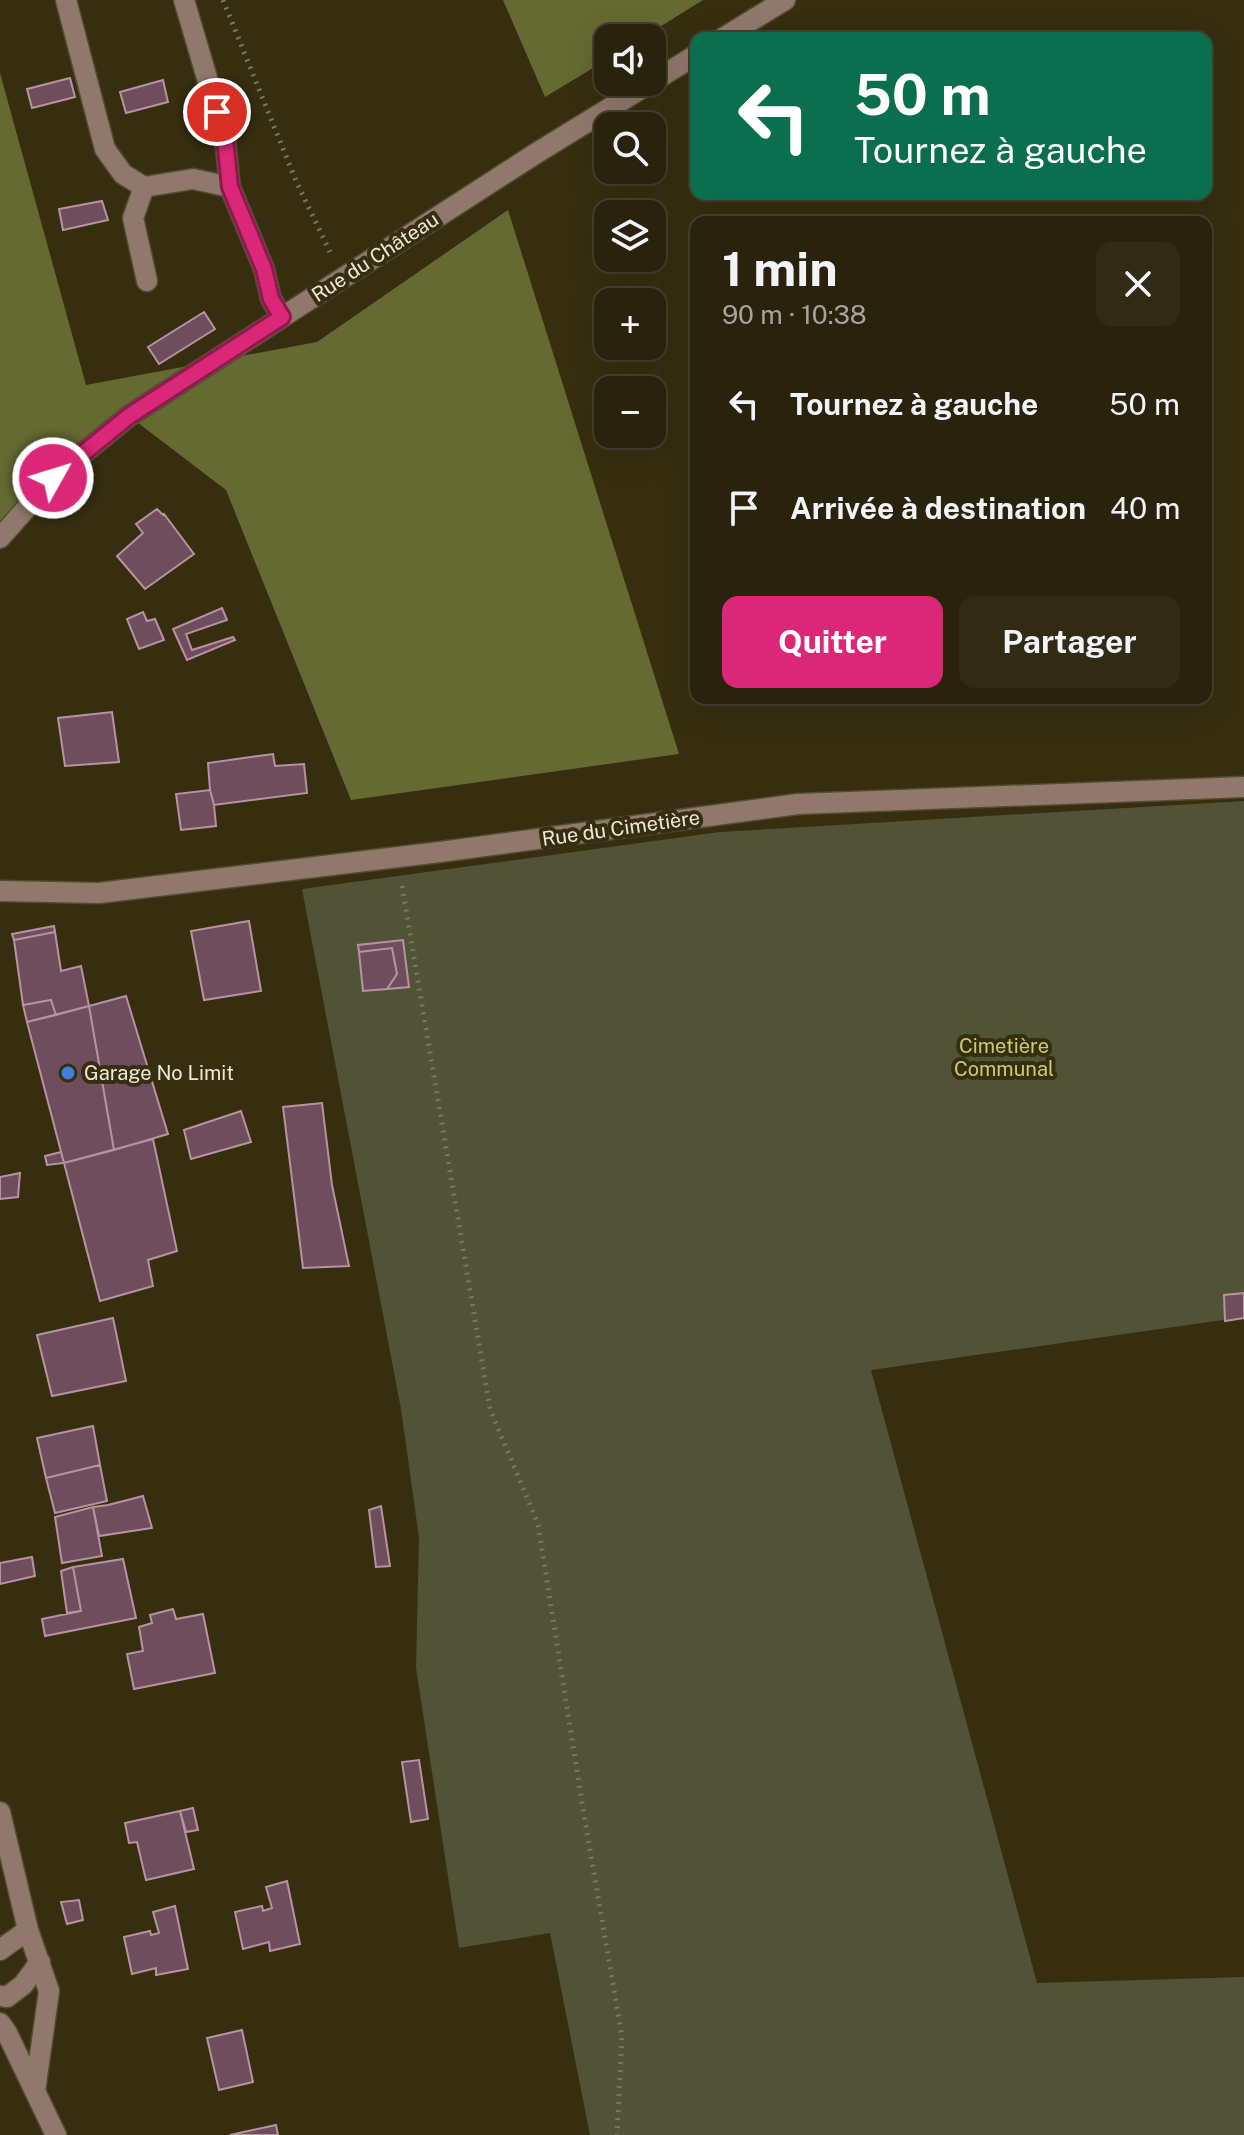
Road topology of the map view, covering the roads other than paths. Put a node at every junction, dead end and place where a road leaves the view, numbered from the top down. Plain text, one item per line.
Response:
1 (66, 0) edge
2 (184, 0) edge
3 (785, 0) edge
4 (733, 32) edge
5 (690, 59) edge
6 (666, 73) edge
7 (629, 96) edge
8 (144, 187) junction
9 (230, 187) junction
10 (147, 281) dead end
11 (282, 317) junction
12 (0, 538) edge
13 (1244, 787) edge
14 (0, 891) edge
15 (0, 1812) edge
16 (28, 1930) junction
17 (0, 1950) edge
18 (40, 1962) junction
19 (0, 1996) edge
20 (0, 2023) edge
21 (35, 2091) junction
22 (56, 2135) edge

1 - 8 street
2 - 9 street
3 - 4 street
5 - 6 street, Rue du Château
7 - 11 street, Rue du Château
8 - 9 street
8 - 10 street
9 - 11 street
11 - 12 street, Rue du Château
13 - 14 street, Rue du Cimetière
15 - 16 street
16 - 17 street
16 - 18 street
18 - 19 street
18 - 21 street
20 - 21 street
21 - 22 street

